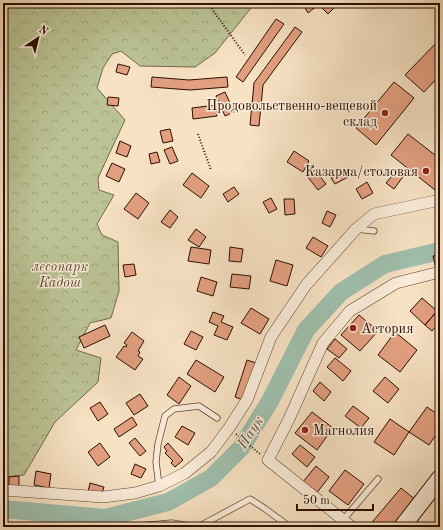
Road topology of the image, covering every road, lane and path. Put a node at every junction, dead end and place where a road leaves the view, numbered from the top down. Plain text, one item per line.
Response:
1 (209, 3) edge
2 (245, 55) dead end
3 (198, 134) dead end
4 (211, 170) dead end
5 (440, 200) edge
6 (356, 229) junction
7 (374, 231) dead end
8 (440, 272) edge
9 (217, 418) dead end
10 (229, 428) junction
11 (268, 460) junction
12 (440, 478) edge
13 (378, 479) dead end
14 (159, 486) junction
15 (3, 490) edge
16 (342, 520) junction
17 (135, 527) edge
18 (195, 527) edge
19 (198, 527) edge
20 (290, 527) edge
21 (352, 527) edge
22 (402, 527) edge

1 - 2 path
3 - 4 path
5 - 6 street
6 - 7 lane
6 - 10 street
8 - 11 street
9 - 14 lane
10 - 11 path
10 - 14 street
11 - 16 street
12 - 22 street
13 - 16 lane
14 - 15 street
16 - 21 street
17 - 18 lane
19 - 20 lane

